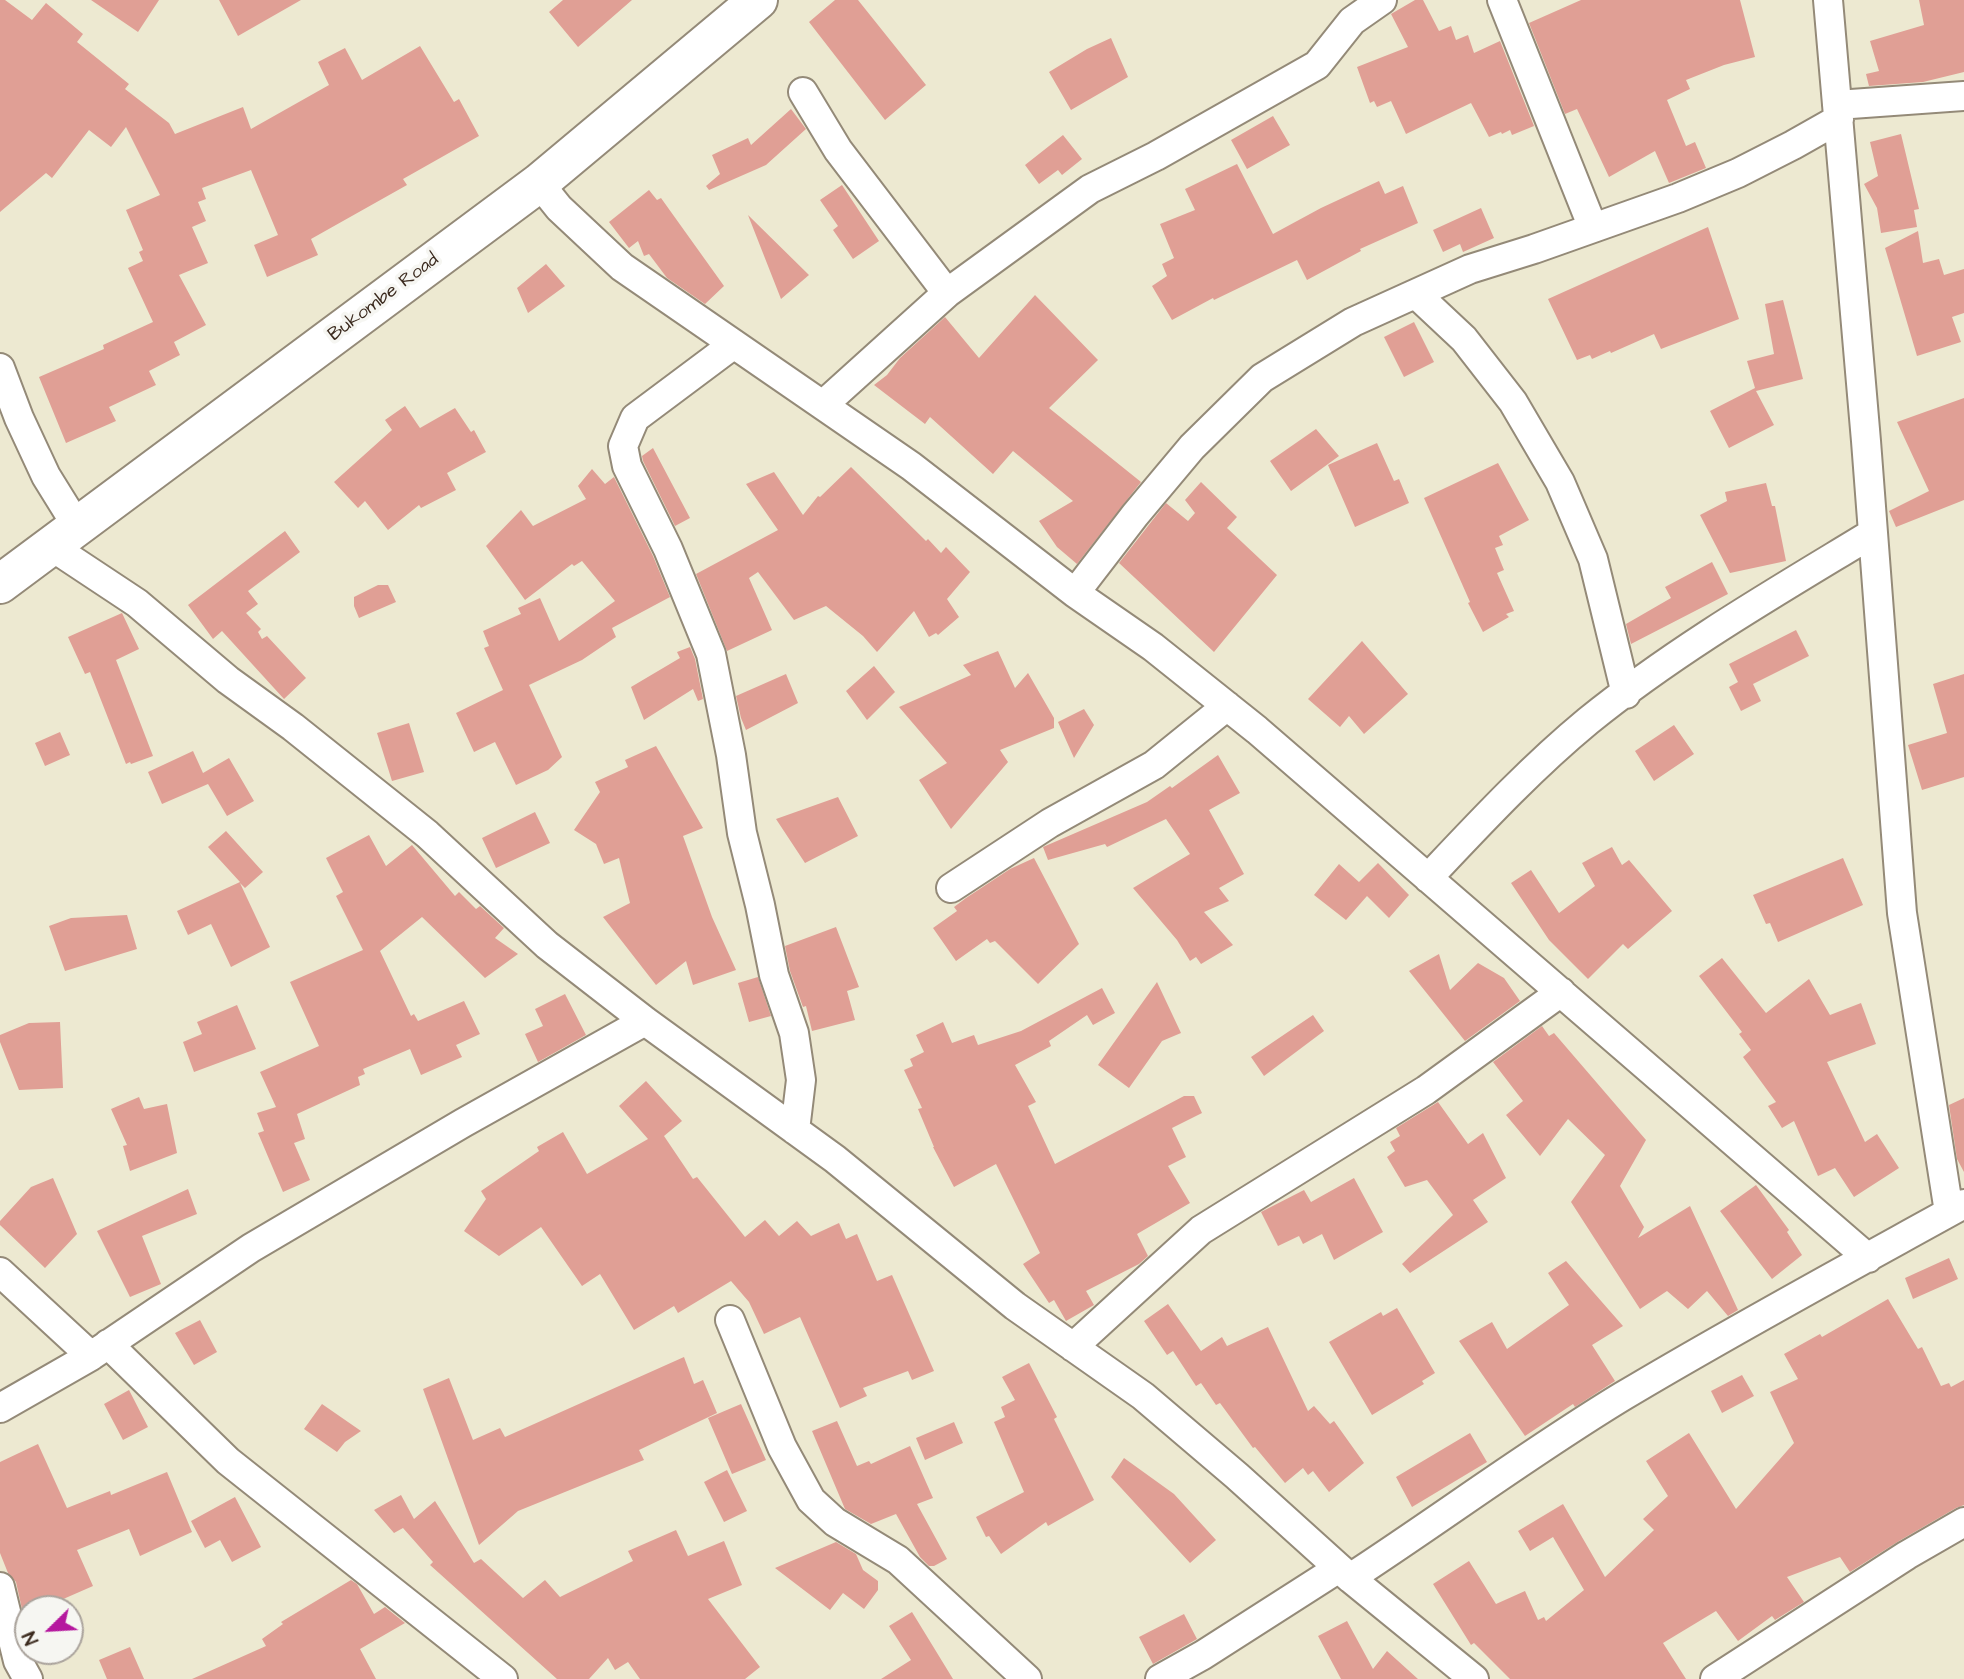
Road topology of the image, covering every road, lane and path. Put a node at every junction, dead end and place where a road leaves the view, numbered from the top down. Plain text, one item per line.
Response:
1 (1502, 0) edge
2 (1828, 0) edge
3 (1376, 1) edge
4 (749, 3) edge
5 (803, 92) dead end
6 (1964, 96) edge
7 (1838, 112) junction
8 (539, 183) junction
9 (1592, 228) junction
10 (947, 293) junction
11 (1416, 294) junction
12 (734, 344) junction
13 (0, 368) edge
14 (824, 404) junction
15 (1873, 533) junction
16 (64, 536) junction
17 (0, 584) edge
18 (1075, 593) junction
19 (1626, 694) junction
20 (1227, 706) junction
21 (1428, 878) junction
22 (951, 888) dead end
23 (1561, 992) junction
24 (645, 1021) junction
25 (795, 1130) junction
26 (1956, 1208) edge
27 (1868, 1258) junction
28 (0, 1272) edge
29 (730, 1320) dead end
30 (1073, 1347) junction
31 (100, 1350) junction
32 (0, 1408) edge
33 (1964, 1522) edge
34 (1344, 1573) junction
35 (0, 1587) edge
36 (28, 1679) edge
37 (503, 1679) edge
38 (1027, 1679) edge
39 (1160, 1679) edge
40 (1474, 1679) edge
41 (1715, 1679) edge

1 - 9 street
2 - 7 street
3 - 10 street
4 - 8 main road, Bukombe Road
5 - 10 street
6 - 7 street
7 - 9 street
7 - 15 street
8 - 12 street
8 - 16 main road, Bukombe Road
9 - 11 street
10 - 14 street
11 - 18 street
11 - 19 street
12 - 14 street
12 - 25 street
13 - 16 street
14 - 18 street
15 - 19 street
15 - 26 street
16 - 17 main road, Bukombe Road
16 - 24 street
18 - 20 street
19 - 21 street
20 - 21 street
20 - 22 street
21 - 23 street
23 - 27 street
23 - 30 street
24 - 25 street
24 - 31 street
25 - 30 street
26 - 27 street
27 - 34 street
28 - 31 street
29 - 38 street
30 - 34 street
31 - 32 street
31 - 37 street
33 - 41 street
34 - 39 street
34 - 40 street
35 - 36 street

